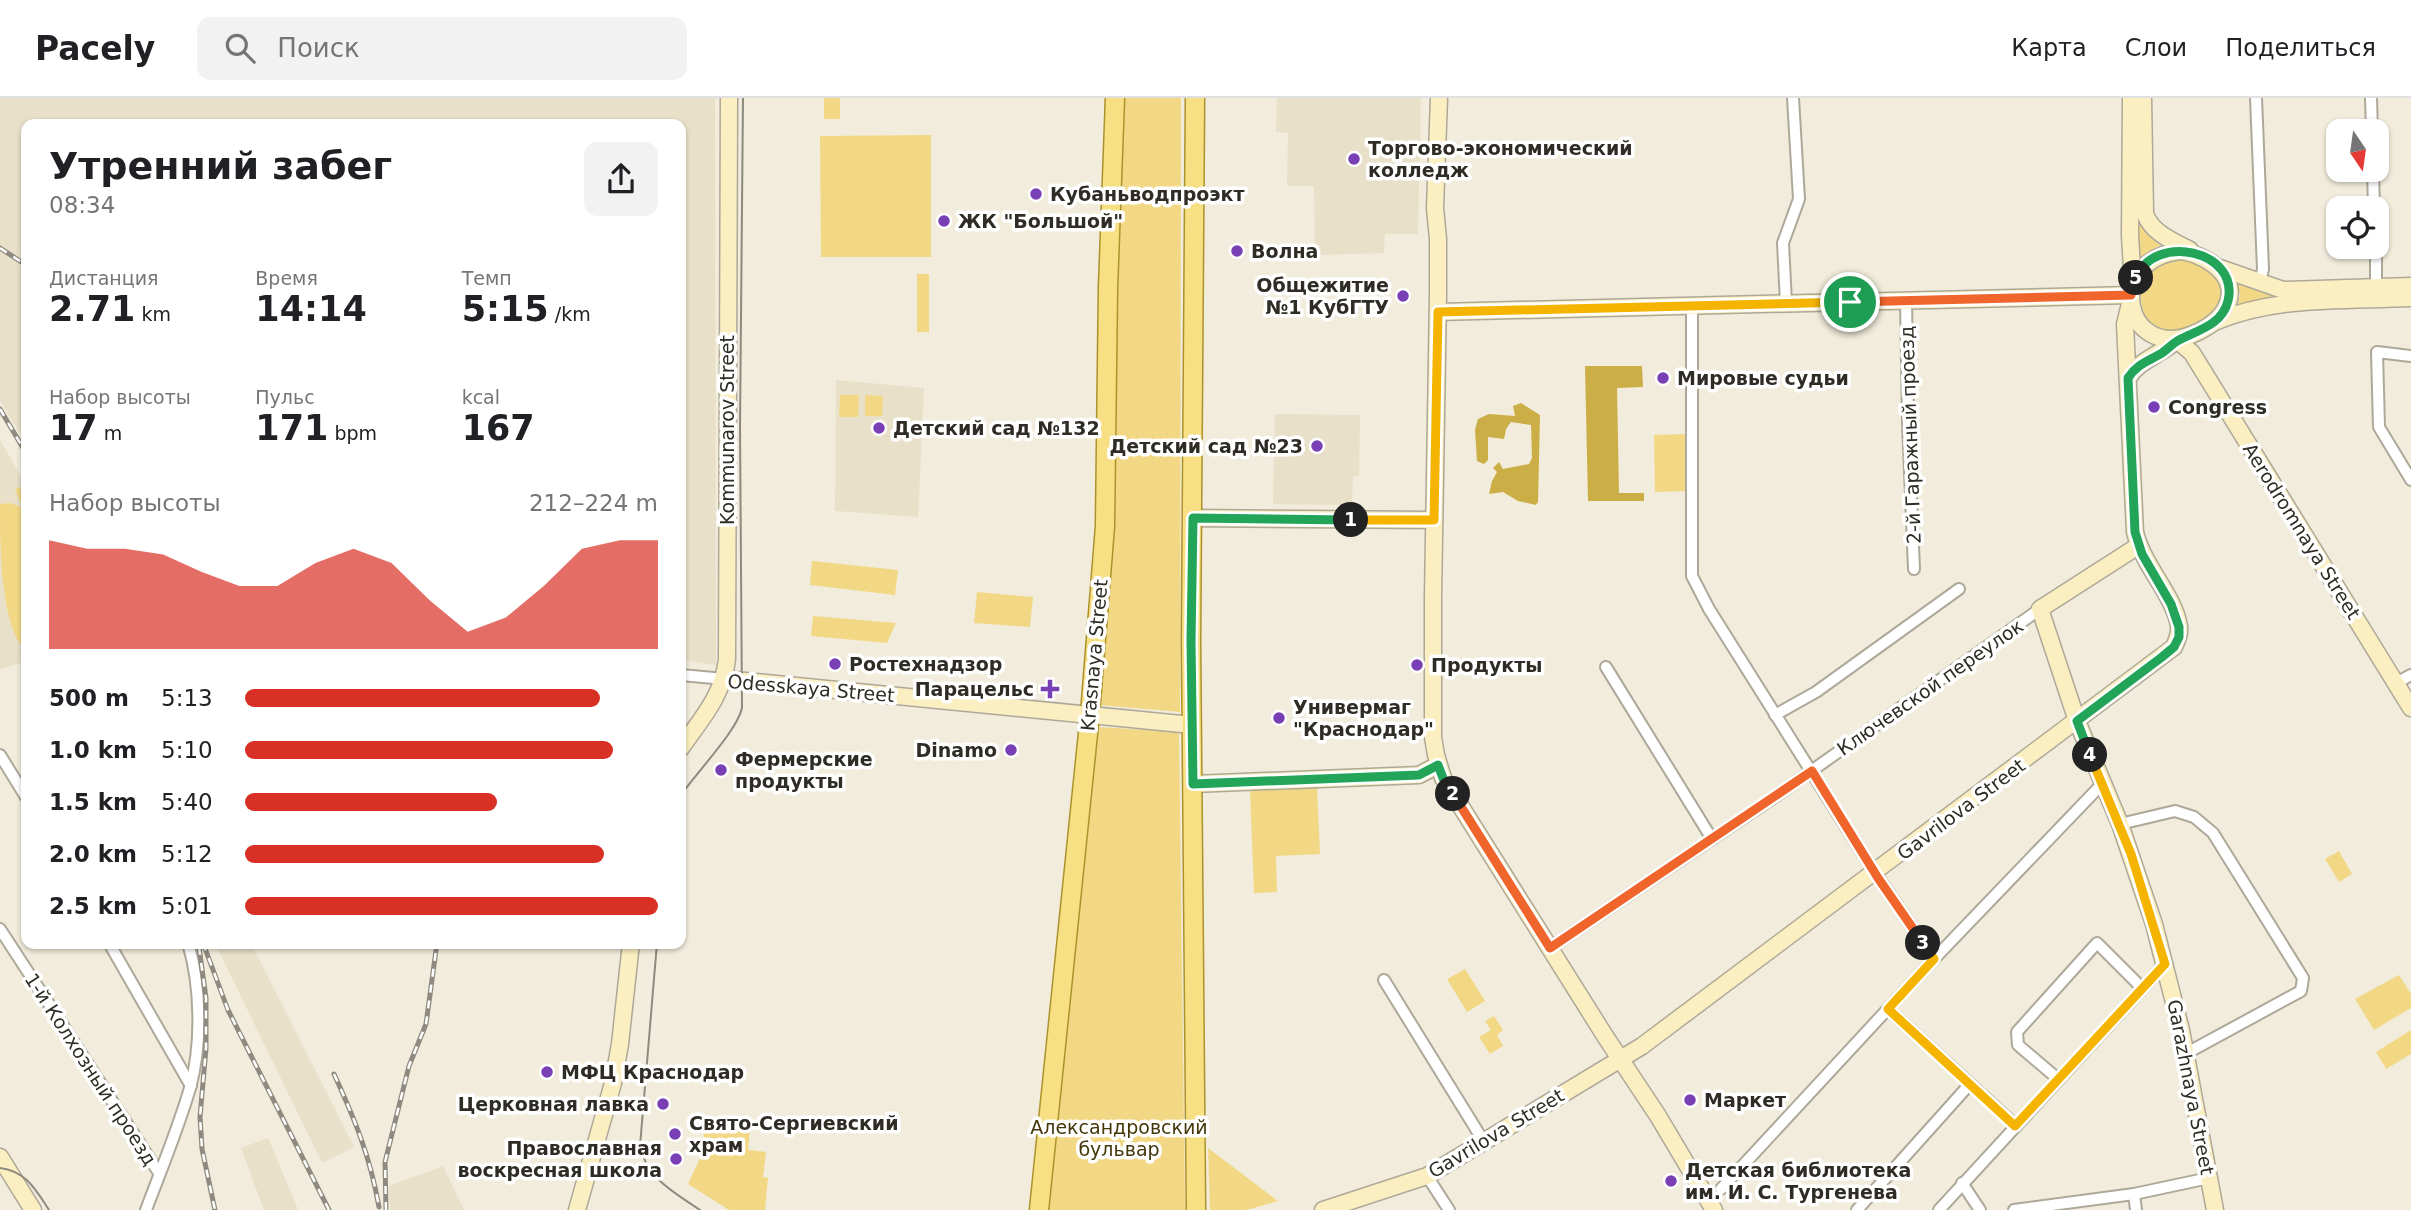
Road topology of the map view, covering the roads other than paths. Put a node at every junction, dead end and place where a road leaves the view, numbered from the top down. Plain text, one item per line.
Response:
1 (729, 98) edge
2 (1115, 98) edge
3 (1195, 98) edge
4 (1439, 98) edge
5 (1793, 98) edge
6 (2131, 98) edge
7 (2143, 98) edge
8 (2256, 98) edge
9 (2371, 98) edge
10 (2372, 119) edge
11 (2199, 254) junction
12 (2376, 259) edge
13 (2220, 268) junction
14 (2260, 282) junction
15 (2411, 286) edge
16 (2376, 287) junction
17 (2131, 295) junction
18 (2411, 298) edge
19 (1906, 300) junction
20 (1786, 303) junction
21 (1692, 306) junction
22 (1438, 312) junction
23 (2215, 321) junction
24 (2198, 332) junction
25 (2177, 340) junction
26 (2192, 354) junction
27 (2411, 356) edge
28 (2128, 378) junction
29 (2411, 480) edge
30 (1193, 518) junction
31 (1434, 520) junction
32 (2138, 546) junction
33 (1914, 569) dead end
34 (1959, 589) dead end
35 (2040, 609) junction
36 (1606, 667) dead end
37 (2411, 675) edge
38 (686, 676) edge
39 (724, 679) junction
40 (2396, 683) junction
41 (2411, 708) edge
42 (1090, 714) junction
43 (1775, 715) junction
44 (2077, 721) junction
45 (1192, 725) junction
46 (686, 741) edge
47 (1, 756) edge
48 (1438, 765) junction
49 (1812, 771) junction
50 (1193, 784) junction
51 (2102, 784) junction
52 (21, 789) edge
53 (2120, 824) junction
54 (1712, 839) junction
55 (1875, 873) junction
56 (0, 929) edge
57 (1550, 948) junction
58 (112, 949) edge
59 (189, 949) edge
60 (630, 949) edge
61 (1934, 959) junction
62 (2165, 964) junction
63 (1384, 980) dead end
64 (2142, 988) junction
65 (1888, 1009) junction
66 (2185, 1054) junction
67 (1620, 1059) junction
68 (2057, 1079) junction
69 (1969, 1085) junction
70 (191, 1086) junction
71 (2015, 1126) junction
72 (1484, 1142) junction
73 (1, 1159) edge
74 (159, 1173) junction
75 (1427, 1176) junction
76 (2209, 1178) junction
77 (1962, 1183) junction
78 (1721, 1189) dead end
79 (2134, 1194) junction
80 (33, 1210) edge
81 (146, 1210) edge
82 (577, 1210) edge
83 (1039, 1210) edge
84 (1196, 1210) edge
85 (1323, 1210) edge
86 (1449, 1210) edge
87 (1714, 1210) edge
88 (1857, 1210) edge
89 (1939, 1210) edge
90 (1980, 1210) edge
91 (2014, 1210) edge
92 (2136, 1210) edge
93 (2215, 1210) edge

1 - 39 street, Kommunarov Street
2 - 42 main road, Krasnaya Street
3 - 30 main road
4 - 22 street
5 - 20 street
6 - 17 street
7 - 11 street
8 - 14 street
9 - 10 street
11 - 13 street
11 - 17 street
12 - 16 street
13 - 14 street
13 - 23 street
14 - 16 street
15 - 16 street
17 - 19 street
17 - 25 street
17 - 28 street, Gavrilova Street
18 - 23 street
19 - 20 street
19 - 33 street, 2-й Гаражный проезд
20 - 21 street
21 - 22 street
21 - 43 street
22 - 31 street
23 - 24 street
24 - 25 street
24 - 26 street
25 - 26 street, Aerodromnaya Street
25 - 28 street
26 - 40 street, Aerodromnaya Street
27 - 29 street
28 - 32 street, Gavrilova Street
30 - 31 street
30 - 45 main road
31 - 48 street
32 - 35 street, Ключевской переулок
32 - 44 street, Gavrilova Street
34 - 43 street
35 - 44 street, Garazhnaya Street
35 - 49 street, Ключевской переулок
36 - 54 street
37 - 40 street
38 - 39 street, Odesskaya Street
39 - 42 street, Odesskaya Street
39 - 46 street, Kommunarov Street
40 - 41 street, Aerodromnaya Street
42 - 45 street, Odesskaya Street
42 - 83 main road, Krasnaya Street
43 - 49 street
44 - 51 street, Garazhnaya Street
44 - 55 street, Gavrilova Street
45 - 50 main road
47 - 52 street
48 - 50 street
48 - 57 street
49 - 54 street, Ключевской переулок
49 - 55 street
50 - 84 main road
51 - 53 street, Garazhnaya Street
51 - 61 street
53 - 62 street, Garazhnaya Street
53 - 66 street
54 - 57 street, Ключевской переулок
55 - 61 street
55 - 67 street, Gavrilova Street
56 - 74 street, 1-й Колхозный проезд
57 - 67 street
58 - 70 street
59 - 70 street
60 - 82 street
61 - 65 street
62 - 64 street
62 - 66 street, Garazhnaya Street
63 - 72 street
64 - 68 street
64 - 68 street
65 - 69 street
65 - 78 street
66 - 76 street, Garazhnaya Street
67 - 72 street, Gavrilova Street
67 - 87 street
68 - 71 street
69 - 71 street
69 - 88 street
70 - 74 street
71 - 77 street
72 - 75 street, Gavrilova Street
73 - 80 street
74 - 81 street
75 - 85 street, Gavrilova Street
75 - 86 street
76 - 79 street
76 - 93 street, Garazhnaya Street
77 - 89 street
77 - 90 street
79 - 91 street
79 - 92 street

